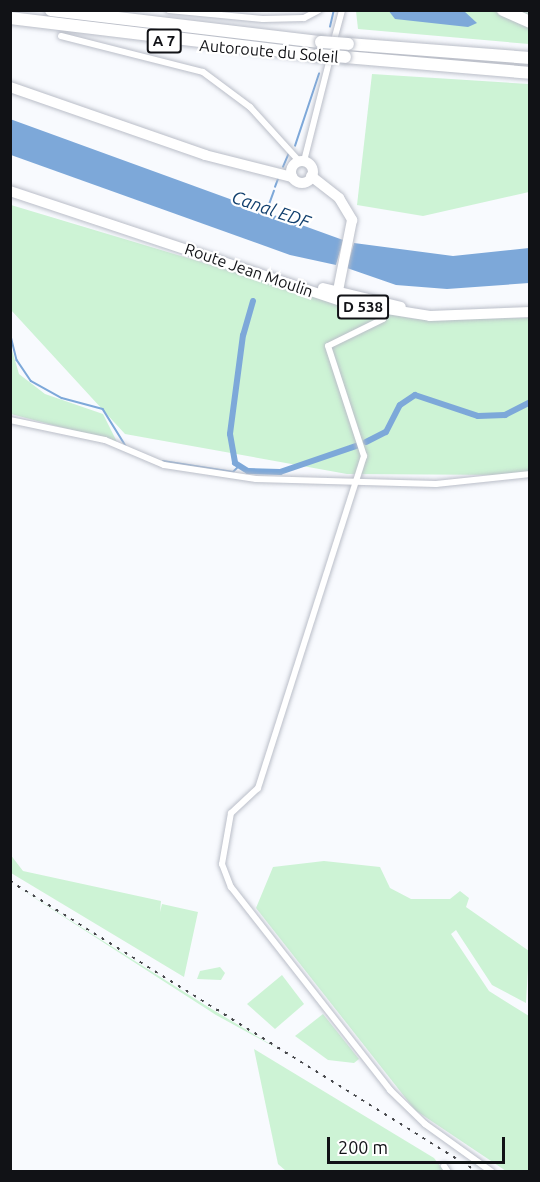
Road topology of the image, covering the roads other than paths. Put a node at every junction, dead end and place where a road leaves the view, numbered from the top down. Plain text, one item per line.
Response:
1 (51, 10) edge
2 (169, 10) edge
3 (319, 10) edge
4 (342, 10) edge
5 (503, 10) edge
6 (10, 18) edge
7 (530, 22) edge
8 (61, 36) dead end
9 (530, 58) edge
10 (530, 73) edge
11 (10, 87) edge
12 (294, 168) junction
13 (311, 176) junction
14 (10, 190) edge
15 (204, 254) junction
16 (339, 296) junction
17 (385, 308) junction
18 (530, 310) edge
19 (10, 420) edge
20 (530, 474) edge
21 (352, 481) junction
22 (492, 1172) edge

1 - 9 highway, Autoroute du Soleil / A 7, bridge
2 - 3 street
4 - 12 street
5 - 7 highway
6 - 10 highway, Autoroute du Soleil / A 7, bridge
8 - 12 street
11 - 12 main road
12 - 13 main road
12 - 13 main road
13 - 16 main road
14 - 15 main road, Route Jean Moulin / D 538
15 - 16 main road, D 538
15 - 16 main road, Route Jean Moulin / D 538
16 - 17 main road, Route Jean Moulin / D 538
17 - 18 main road, Route Jean Moulin / D 538
17 - 18 main road, Route Jean Moulin / D 538
17 - 21 street
19 - 21 street
20 - 21 street
21 - 22 street

